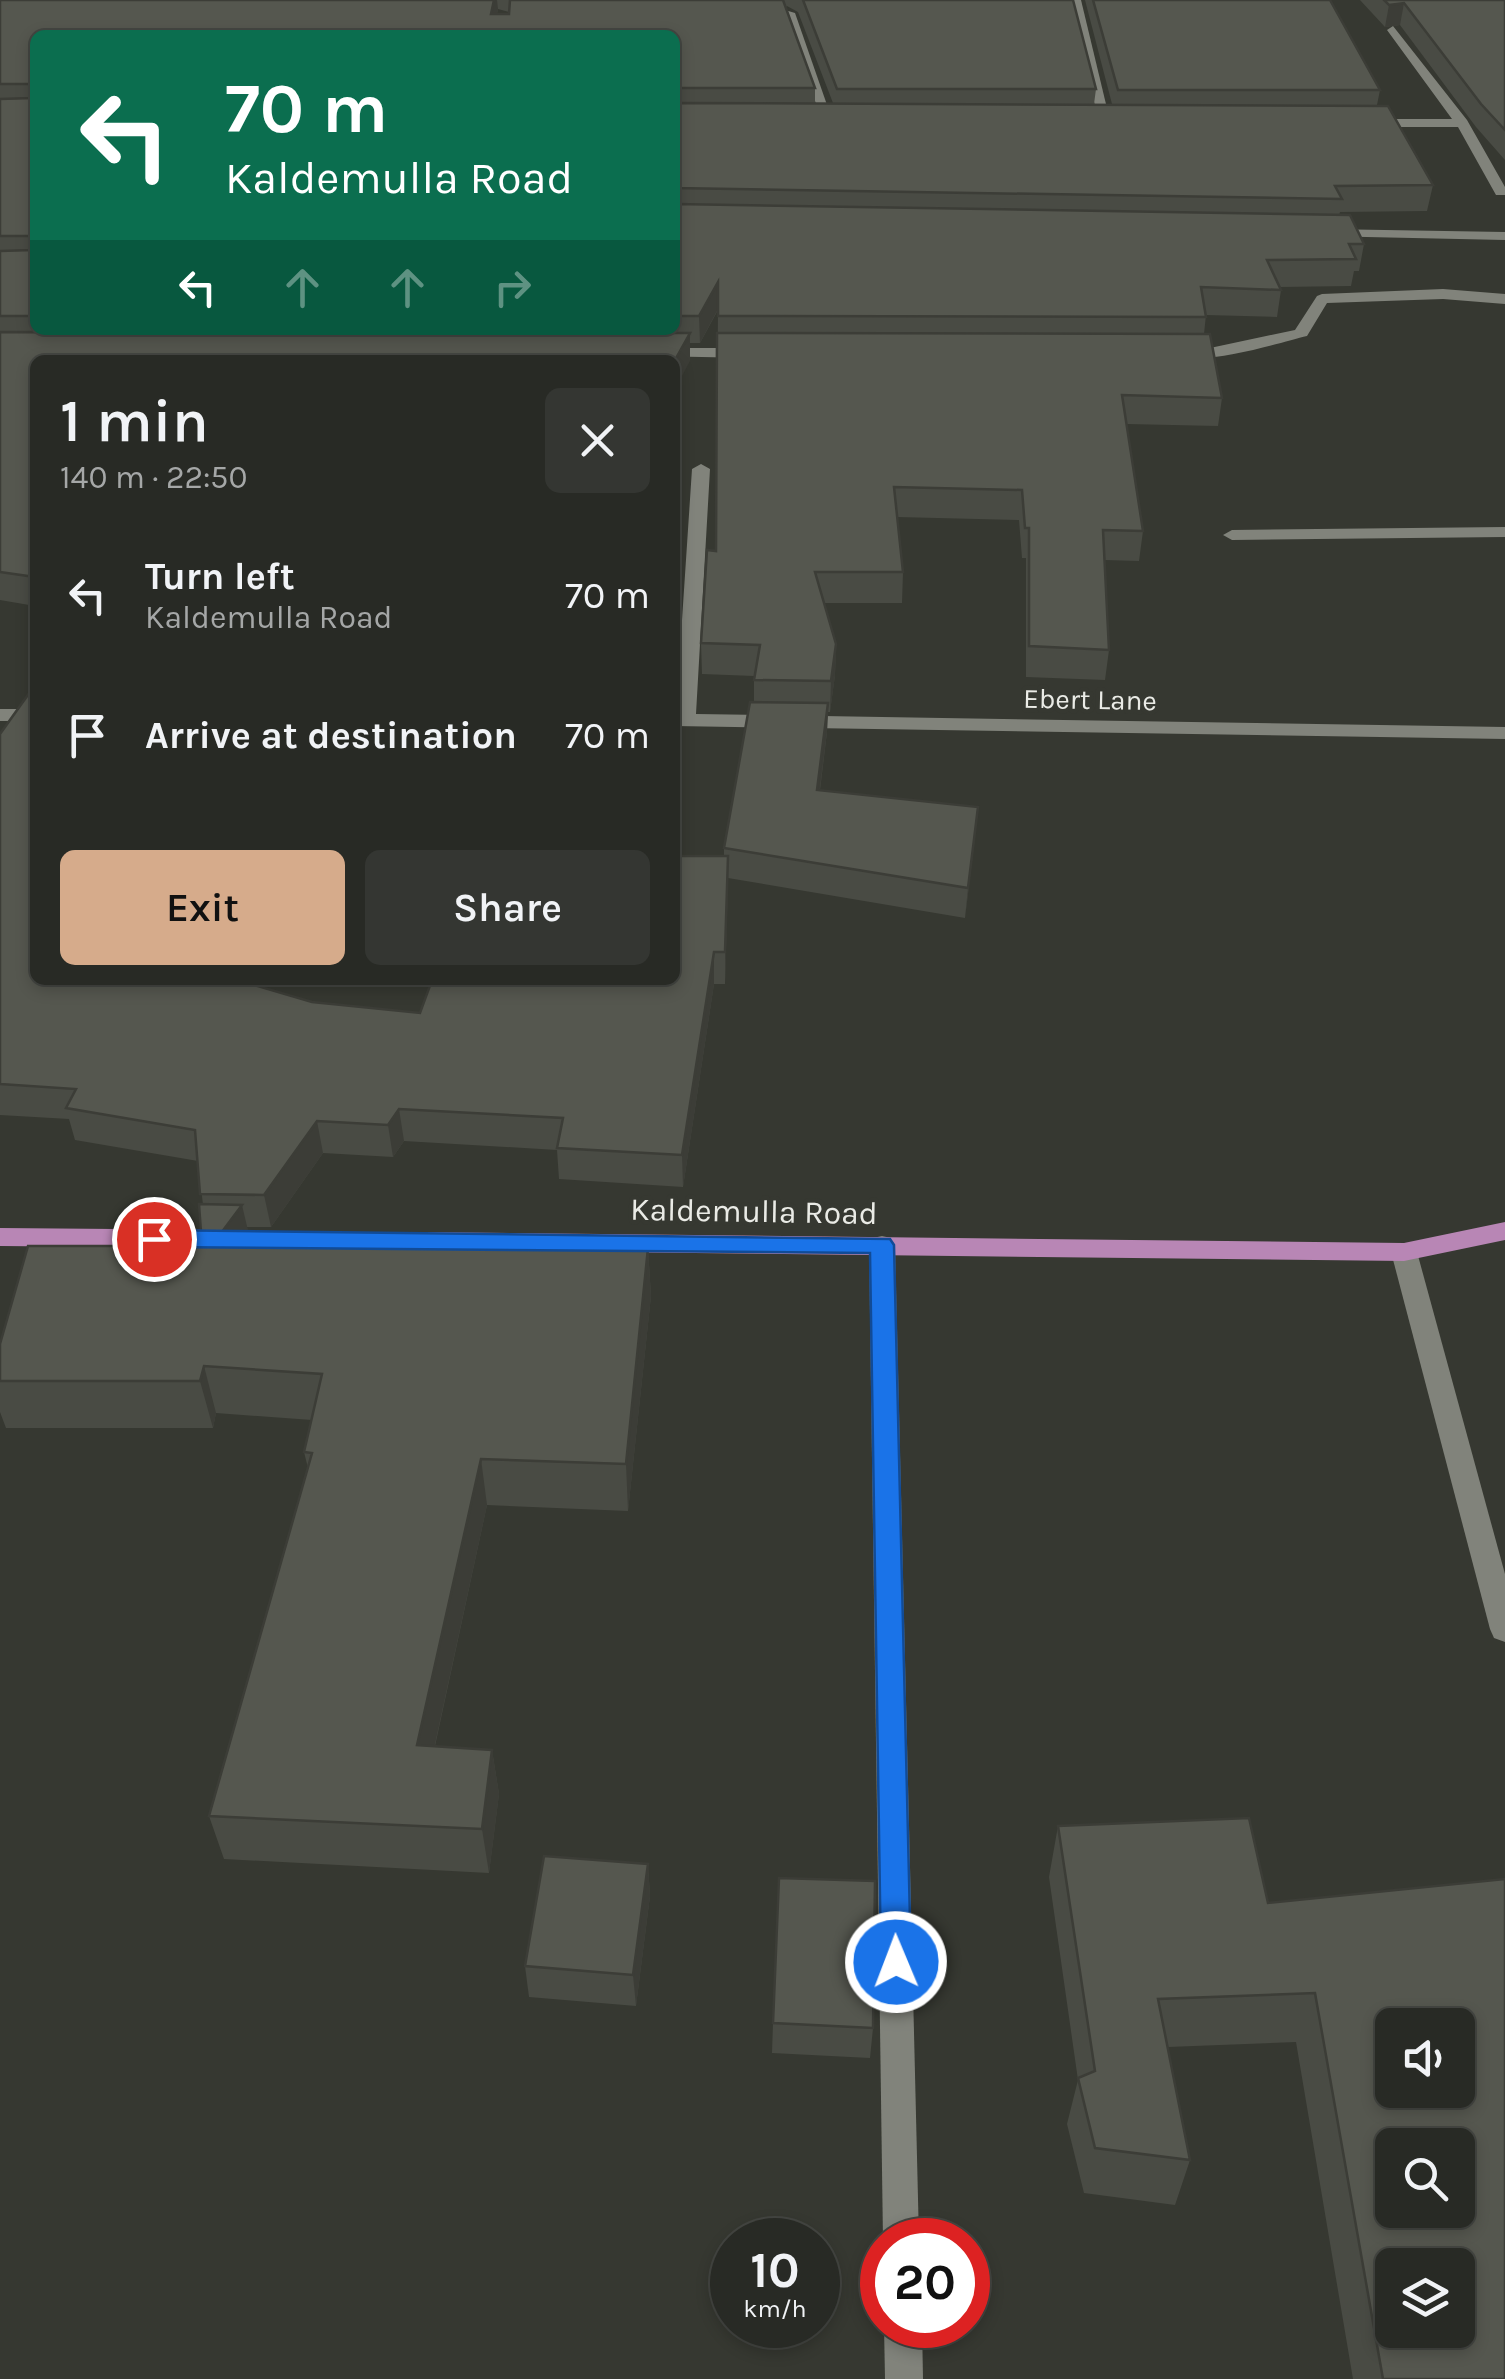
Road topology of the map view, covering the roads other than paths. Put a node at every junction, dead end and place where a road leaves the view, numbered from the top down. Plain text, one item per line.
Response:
1 (1075, 0) edge
2 (789, 13) edge
3 (1393, 30) edge
4 (810, 122) edge
5 (829, 122) junction
6 (849, 122) edge
7 (1086, 122) edge
8 (1106, 122) junction
9 (1126, 122) edge
10 (1344, 123) edge
11 (1462, 123) junction
12 (1504, 195) edge
13 (1308, 232) edge
14 (1505, 236) edge
15 (1505, 299) edge
16 (636, 353) edge
17 (774, 353) edge
18 (1170, 353) edge
19 (700, 469) dead end
20 (1505, 532) edge
21 (1232, 535) dead end
22 (0, 715) edge
23 (30, 715) edge
24 (680, 720) edge
25 (1505, 732) edge
26 (1505, 1231) edge
27 (0, 1238) edge
28 (255, 1240) edge
29 (392, 1241) edge
30 (882, 1245) junction
31 (1404, 1252) junction
32 (1505, 1629) edge
33 (902, 2218) edge
34 (903, 2348) edge
35 (904, 2379) edge

1 - 8 street
2 - 5 street
3 - 11 street
4 - 5 street
5 - 6 street
7 - 8 street
8 - 9 street
10 - 11 street
11 - 12 street
13 - 14 street
15 - 18 street
16 - 17 street
19 - 24 street
20 - 21 street
22 - 23 street
24 - 25 street, Ebert Lane
26 - 31 main road, Kaldemulla Road
27 - 28 main road
29 - 30 main road, Kaldemulla Road
30 - 31 main road, Kaldemulla Road
30 - 33 street
31 - 32 street
34 - 35 street

